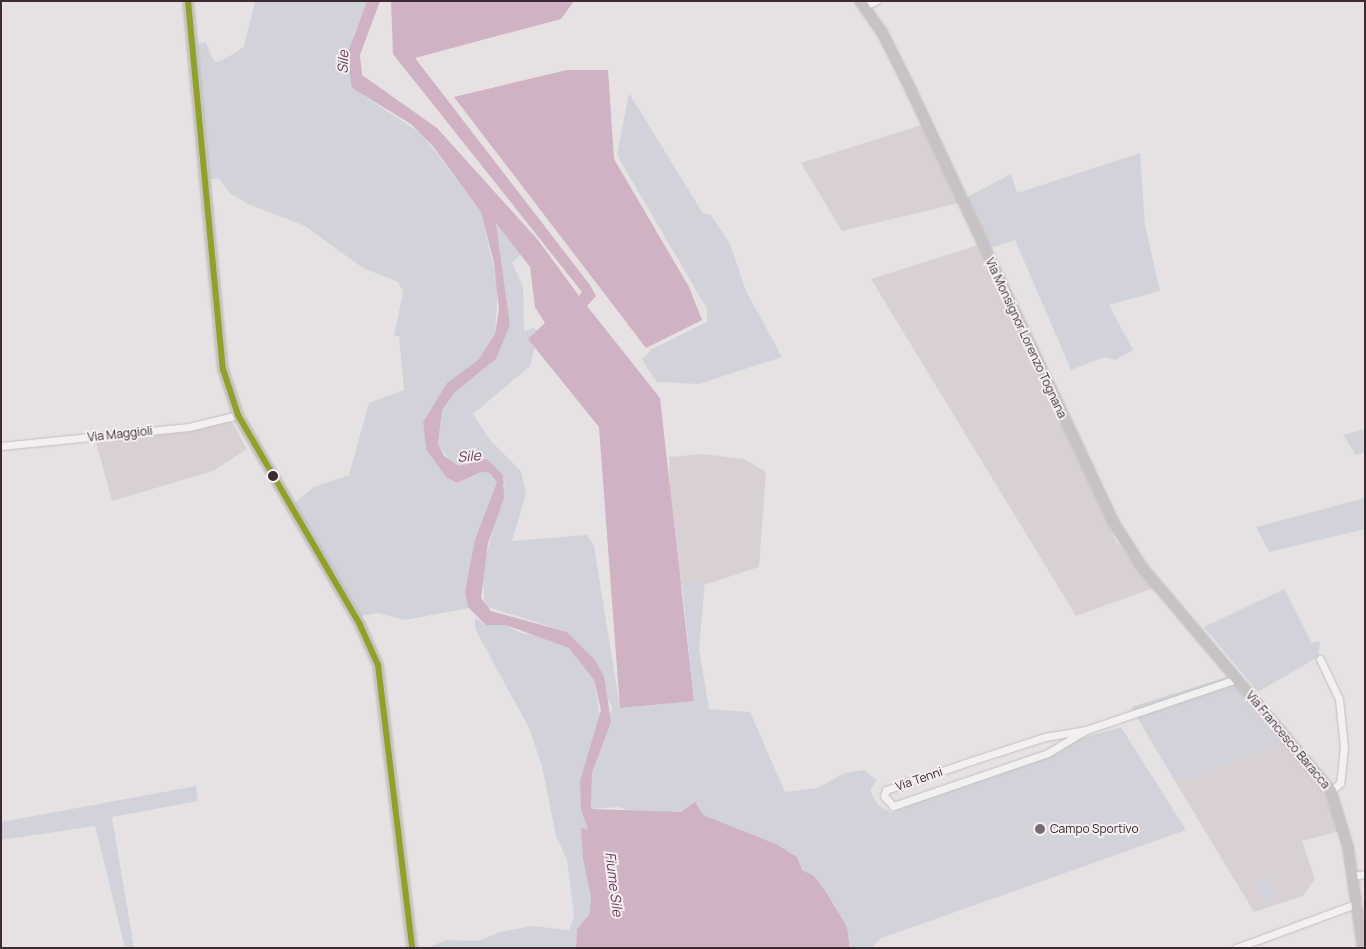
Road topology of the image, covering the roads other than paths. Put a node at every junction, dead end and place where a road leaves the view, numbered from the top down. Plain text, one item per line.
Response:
1 (188, 1) edge
2 (876, 1) edge
3 (862, 4) edge
4 (238, 415) junction
5 (1, 446) edge
6 (1219, 657) joint
7 (1320, 659) dead end
8 (1237, 679) junction
9 (1086, 730) junction
10 (1055, 735) junction
11 (1058, 746) junction
12 (1331, 791) junction
13 (1365, 874) edge
14 (1353, 876) junction
15 (1358, 903) junction
16 (412, 948) edge
17 (1236, 948) edge
18 (1363, 948) edge

1 - 4 street
2 - 3 street
3 - 6 street, Via Monsignor Lorenzo Tognana
4 - 5 street, Via Maggioli
4 - 16 street
6 - 8 street, Via Francesco Baracca
7 - 12 street, Via Francesco Baracca
8 - 9 street, Via Tenni
8 - 12 street, Via Francesco Baracca
9 - 10 street, Via Tenni
9 - 11 street, Via Tenni
10 - 11 street
10 - 11 street, Via Tenni
12 - 14 street, Via Francesco Baracca
13 - 14 street
14 - 15 street, Via Francesco Baracca
15 - 17 street
15 - 18 street, Via Francesco Baracca

